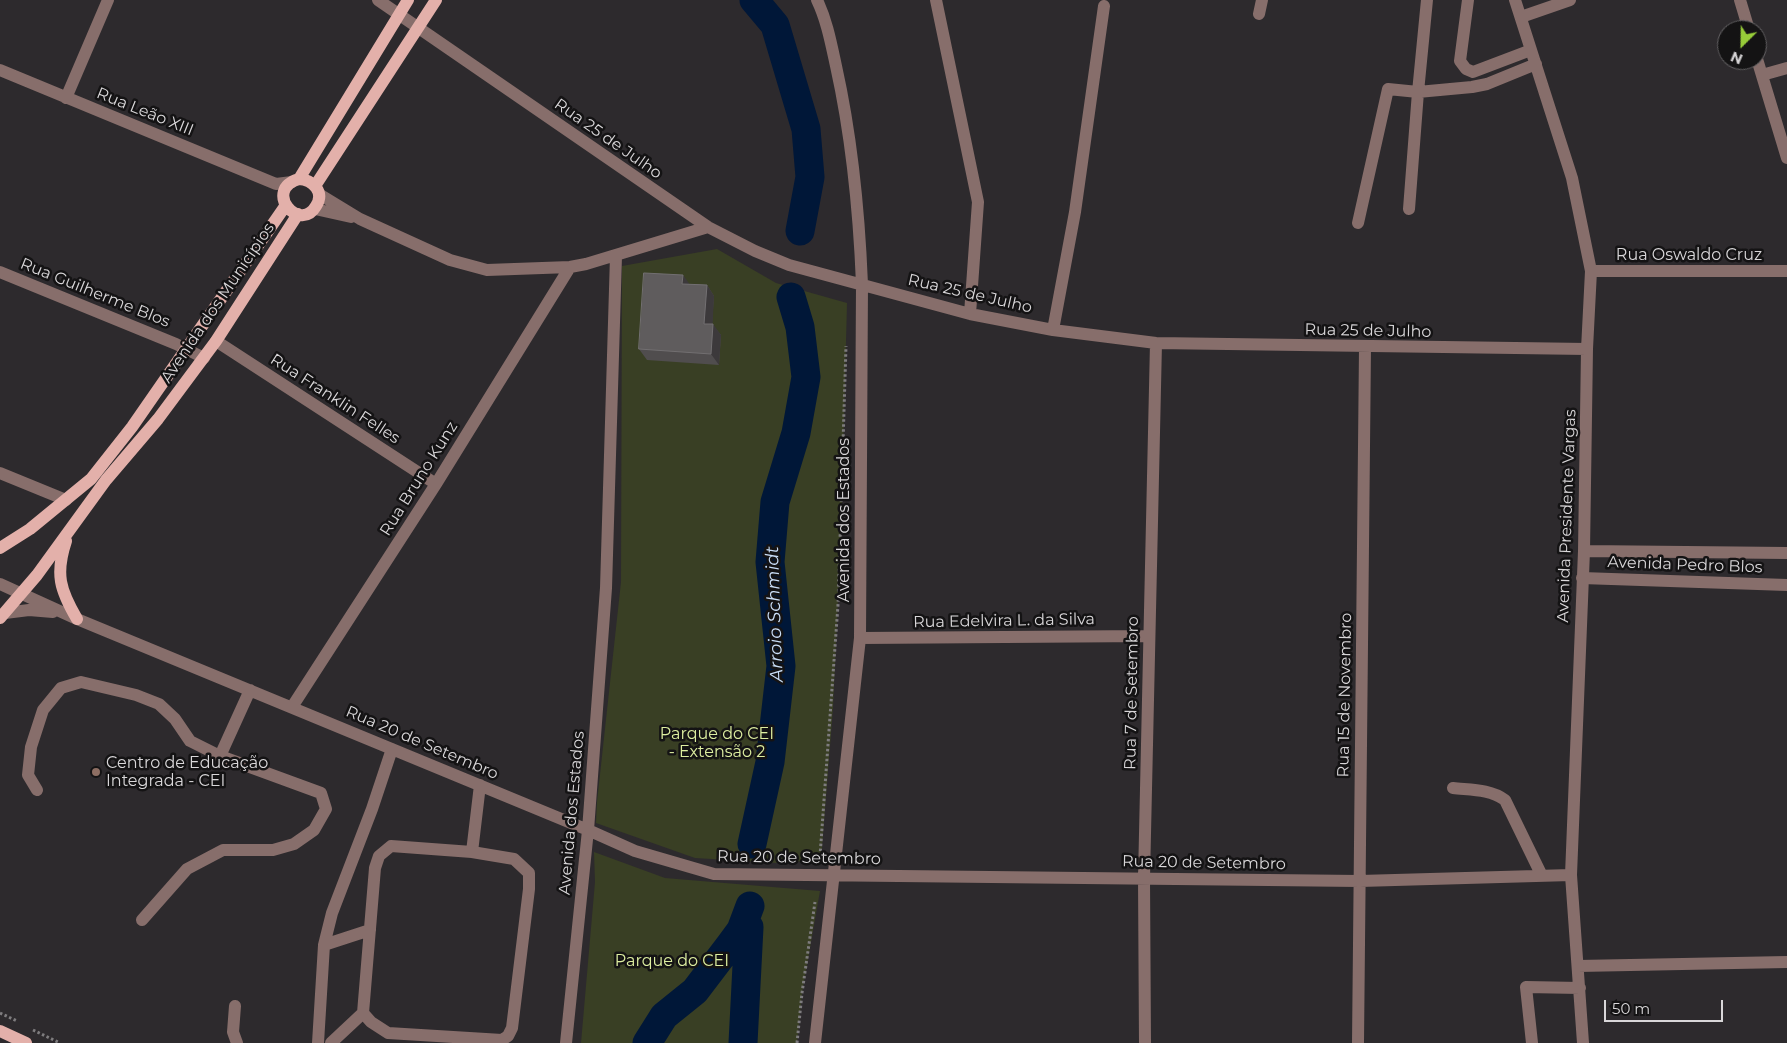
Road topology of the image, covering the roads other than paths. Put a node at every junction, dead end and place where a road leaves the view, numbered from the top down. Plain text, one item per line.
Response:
1 (108, 0) edge
2 (378, 0) edge
3 (408, 0) edge
4 (436, 0) edge
5 (817, 0) edge
6 (936, 0) edge
7 (1262, 0) edge
8 (1427, 0) edge
9 (1468, 0) edge
10 (1516, 0) edge
11 (1570, 0) edge
12 (1740, 0) edge
13 (1104, 6) dead end
14 (399, 14) junction
15 (1259, 14) dead end
16 (1521, 17) junction
17 (1746, 20) edge
18 (419, 28) junction
19 (1532, 50) junction
20 (1536, 64) junction
21 (1787, 68) edge
22 (0, 70) edge
23 (1760, 70) edge
24 (1762, 75) junction
25 (1418, 92) junction
26 (66, 98) junction
27 (1787, 158) edge
28 (295, 181) junction
29 (277, 184) junction
30 (317, 190) junction
31 (285, 200) junction
32 (315, 209) junction
33 (1409, 209) dead end
34 (298, 214) junction
35 (360, 219) junction
36 (1358, 223) dead end
37 (708, 227) junction
38 (616, 256) junction
39 (570, 267) junction
40 (1590, 271) junction
41 (1787, 271) edge
42 (0, 272) edge
43 (862, 284) junction
44 (970, 314) junction
45 (1053, 330) junction
46 (216, 341) junction
47 (1156, 343) junction
48 (1365, 347) junction
49 (187, 348) junction
50 (1587, 349) junction
51 (204, 358) junction
52 (0, 474) edge
53 (436, 484) junction
54 (66, 500) junction
55 (69, 531) junction
56 (0, 548) edge
57 (1584, 551) junction
58 (1787, 553) edge
59 (1582, 578) junction
60 (0, 584) edge
61 (1787, 585) edge
62 (20, 594) junction
63 (3, 616) edge
64 (77, 619) junction
65 (1149, 636) junction
66 (860, 638) junction
67 (250, 690) junction
68 (292, 707) junction
69 (392, 750) junction
70 (220, 756) junction
71 (480, 785) junction
72 (1453, 788) dead end
73 (37, 790) dead end
74 (588, 830) junction
75 (472, 852) junction
76 (1571, 875) junction
77 (832, 876) junction
78 (1542, 876) junction
79 (1144, 878) junction
80 (1360, 881) junction
81 (142, 920) dead end
82 (370, 930) junction
83 (324, 945) junction
84 (1787, 962) edge
85 (1578, 966) junction
86 (1580, 988) junction
87 (236, 1006) dead end
88 (363, 1013) junction
89 (0, 1031) edge
90 (26, 1043) edge
91 (237, 1043) edge
92 (318, 1043) edge
93 (332, 1043) edge
94 (566, 1043) edge
95 (815, 1043) edge
96 (1145, 1043) edge
97 (1358, 1043) edge
98 (1532, 1043) edge
99 (1583, 1043) edge

1 - 26 street
2 - 14 street, Rua 25 de Julho
3 - 14 main road, Avenida dos Municípios
4 - 18 main road
5 - 43 street, Avenida dos Estados
6 - 44 street
7 - 15 street
8 - 25 street
9 - 19 street
10 - 16 street, Avenida Presidente Vargas
11 - 16 street
12 - 17 street
13 - 45 street
14 - 18 street, Rua 25 de Julho
14 - 28 main road, Avenida dos Municípios
16 - 19 street, Avenida Presidente Vargas
18 - 30 main road
18 - 37 street, Rua 25 de Julho
19 - 20 street, Avenida Presidente Vargas
20 - 25 street
20 - 40 street, Avenida Presidente Vargas
21 - 24 street
22 - 26 street, Rua Leão XIII
23 - 24 street
24 - 27 street
25 - 33 street
25 - 36 street
26 - 29 street, Rua Leão XIII
28 - 29 street
28 - 30 main road
28 - 31 main road, Avenida dos Municípios
29 - 31 street
30 - 32 main road
30 - 35 street
31 - 34 main road
31 - 49 main road, Avenida dos Municípios
32 - 34 main road
32 - 35 street
34 - 46 main road, Avenida dos Municípios
35 - 39 street
37 - 38 street
37 - 43 street, Rua 25 de Julho
38 - 39 street
38 - 74 street, Avenida dos Estados
39 - 53 street, Rua Bruno Kunz
40 - 41 street, Rua Oswaldo Cruz
40 - 50 street, Avenida Presidente Vargas
42 - 49 street, Rua Guilherme Blos
43 - 44 street, Rua 25 de Julho
43 - 66 street, Avenida dos Estados
44 - 45 street, Rua 25 de Julho
45 - 47 street, Rua 25 de Julho
46 - 51 main road, Avenida dos Municípios
46 - 53 street, Rua Franklin Felles
47 - 48 street, Rua 25 de Julho
47 - 65 street, Rua 7 de Setembro
48 - 50 street, Rua 25 de Julho
48 - 80 street, Rua 15 de Novembro
49 - 51 street, Rua Guilherme Blos
49 - 54 main road, Avenida dos Municípios
50 - 57 street, Avenida Presidente Vargas
51 - 55 main road, Avenida dos Municípios
52 - 54 street
53 - 68 street, Rua Bruno Kunz
54 - 56 main road, Avenida dos Municípios
55 - 62 main road, Avenida dos Municípios
55 - 64 main road
57 - 58 street, Avenida Pedro Blos
57 - 59 street, Avenida Presidente Vargas
59 - 61 street, Avenida Pedro Blos
59 - 76 street, Avenida Presidente Vargas
60 - 62 street, Rua 20 de Setembro
62 - 63 main road, Avenida dos Municípios
62 - 64 street, Rua 20 de Setembro
63 - 64 street
64 - 67 street, Rua 20 de Setembro
65 - 66 street, Rua Edelvira L. da Silva
65 - 79 street, Rua 7 de Setembro
66 - 77 street, Avenida dos Estados
67 - 68 street, Rua 20 de Setembro
67 - 70 street
68 - 69 street, Rua 20 de Setembro
69 - 71 street, Rua 20 de Setembro
69 - 83 street
70 - 73 street
70 - 81 street
71 - 74 street, Rua 20 de Setembro
71 - 75 street
72 - 78 street
74 - 77 street, Rua 20 de Setembro
74 - 94 street, Avenida dos Estados
75 - 82 street
75 - 88 street
76 - 78 street, Rua 20 de Setembro
76 - 85 street, Avenida Presidente Vargas
77 - 79 street, Rua 20 de Setembro
77 - 95 street, Avenida dos Estados
78 - 80 street, Rua 20 de Setembro
79 - 80 street, Rua 20 de Setembro
79 - 96 street, Rua 7 de Setembro
80 - 97 street, Rua 15 de Novembro
82 - 83 street
82 - 88 street
83 - 92 street
84 - 85 street
85 - 86 street, Avenida Presidente Vargas
86 - 98 street
86 - 99 street, Avenida Presidente Vargas
87 - 91 street
88 - 93 street
89 - 90 main road

